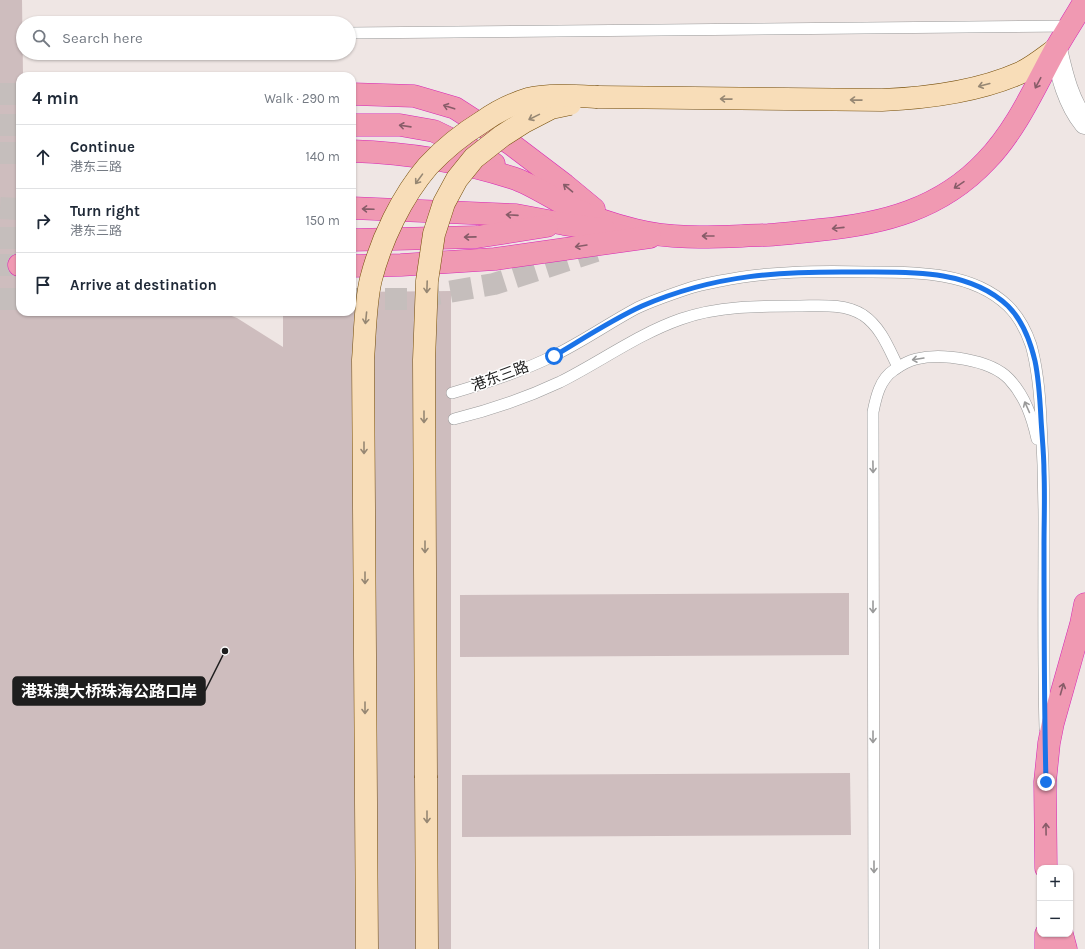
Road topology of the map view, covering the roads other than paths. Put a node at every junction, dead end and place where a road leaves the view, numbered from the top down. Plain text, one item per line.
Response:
1 (1085, 0) edge
2 (1078, 27) edge
3 (356, 33) edge
4 (1056, 49) junction
5 (356, 94) edge
6 (598, 97) junction
7 (1085, 123) edge
8 (356, 125) edge
9 (356, 151) edge
10 (514, 178) junction
11 (356, 208) edge
12 (608, 222) junction
13 (564, 224) junction
14 (662, 236) junction
15 (356, 240) edge
16 (356, 266) edge
17 (898, 367) junction
18 (452, 393) dead end
19 (454, 419) dead end
20 (1044, 472) junction
21 (1085, 604) edge
22 (1046, 782) junction
23 (1046, 865) edge
24 (1046, 937) edge
25 (1063, 937) edge
26 (367, 949) edge
27 (427, 949) edge
28 (874, 949) edge
29 (1046, 949) edge
30 (1066, 949) edge

1 - 2 highway
2 - 3 lane
2 - 4 highway
4 -> 6 main road
4 - 7 street
4 -> 14 highway
12 -> 5 highway
6 -> 26 main road, bridge
6 -> 27 main road, bridge
10 -> 8 highway
9 - 10 highway
10 - 12 highway
13 -> 11 highway
12 - 14 highway
13 - 14 highway
13 -> 15 highway
14 -> 16 highway
17 - 19 lane
20 -> 17 lane
17 -> 28 lane
18 - 20 lane, 港东三路
20 - 22 lane, 港东三路
22 -> 21 highway
23 -> 22 highway, 港东三路
24 - 29 highway
25 - 30 highway

